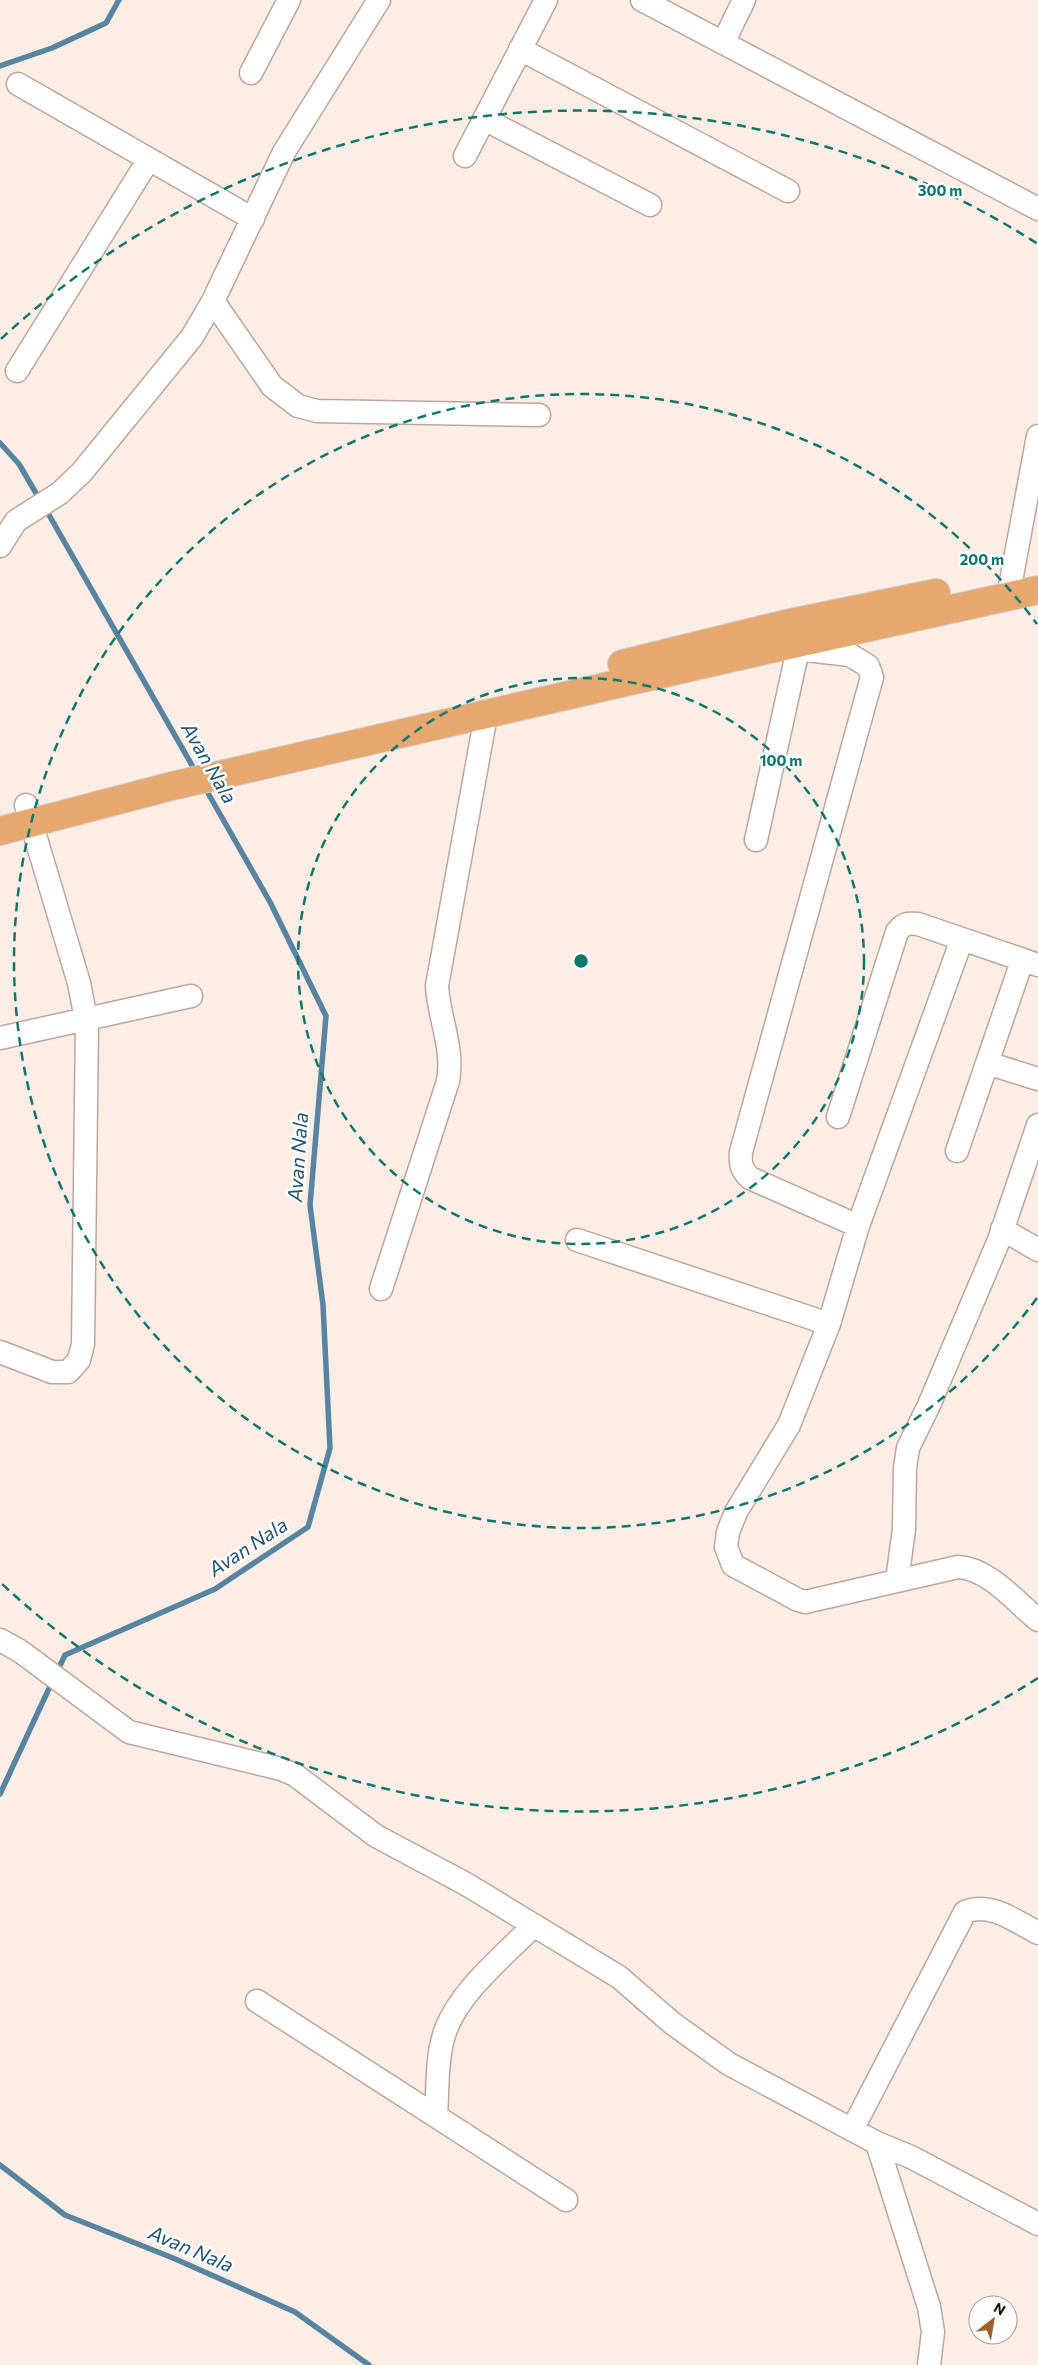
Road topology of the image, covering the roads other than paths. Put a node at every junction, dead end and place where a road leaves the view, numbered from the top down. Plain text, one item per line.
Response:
1 (289, 0) edge
2 (379, 0) edge
3 (546, 0) edge
4 (642, 0) edge
5 (744, 0) edge
6 (723, 43) junction
7 (520, 49) junction
8 (251, 73) dead end
9 (18, 84) dead end
10 (484, 119) junction
11 (465, 156) dead end
12 (149, 159) junction
13 (788, 191) dead end
14 (650, 205) dead end
15 (1038, 209) edge
16 (252, 219) junction
17 (213, 301) junction
18 (16, 371) dead end
19 (539, 415) dead end
20 (1038, 436) edge
21 (0, 546) edge
22 (1038, 571) edge
23 (1010, 587) junction
24 (1038, 590) edge
25 (798, 638) junction
26 (486, 715) junction
27 (262, 759) junction
28 (0, 811) edge
29 (29, 814) junction
30 (0, 831) edge
31 (756, 840) dead end
32 (962, 940) junction
33 (1030, 963) edge
34 (191, 996) dead end
35 (86, 1018) junction
36 (0, 1038) edge
37 (987, 1063) junction
38 (1038, 1079) edge
39 (838, 1117) dead end
40 (1036, 1136) edge
41 (957, 1152) dead end
42 (858, 1226) junction
43 (1002, 1230) junction
44 (576, 1240) dead end
45 (1038, 1250) edge
46 (381, 1289) dead end
47 (829, 1324) junction
48 (0, 1352) edge
49 (897, 1581) junction
50 (1038, 1620) edge
51 (0, 1640) edge
52 (534, 1925) junction
53 (1038, 1933) edge
54 (257, 2001) dead end
55 (436, 2116) junction
56 (852, 2130) junction
57 (877, 2143) junction
58 (566, 2200) dead end
59 (1038, 2224) edge
60 (929, 2365) edge

1 - 8 street
2 - 16 street
3 - 7 street
4 - 6 street
5 - 6 street
6 - 15 street
7 - 10 street
7 - 13 street
9 - 12 street
10 - 11 street
10 - 14 street
12 - 16 street
12 - 18 street
16 - 17 street
17 - 19 street
17 - 21 street
20 - 23 street
22 - 23 main road
23 - 24 main road
23 - 25 main road
25 - 26 main road
25 - 27 main road
25 - 31 street
25 - 42 street
26 - 27 main road
26 - 46 street
27 - 29 main road
28 - 29 main road
29 - 30 main road
29 - 35 street
32 - 33 street
32 - 39 street
32 - 42 street
33 - 37 street
34 - 35 street
35 - 36 street
35 - 48 street
37 - 38 street
37 - 41 street
40 - 43 street
42 - 47 street
43 - 45 street
43 - 49 street
44 - 47 street
47 - 49 street
49 - 50 street
51 - 52 street
52 - 55 street
52 - 56 street
53 - 56 street
54 - 55 street
55 - 58 street
56 - 57 street
57 - 59 street
57 - 60 street

